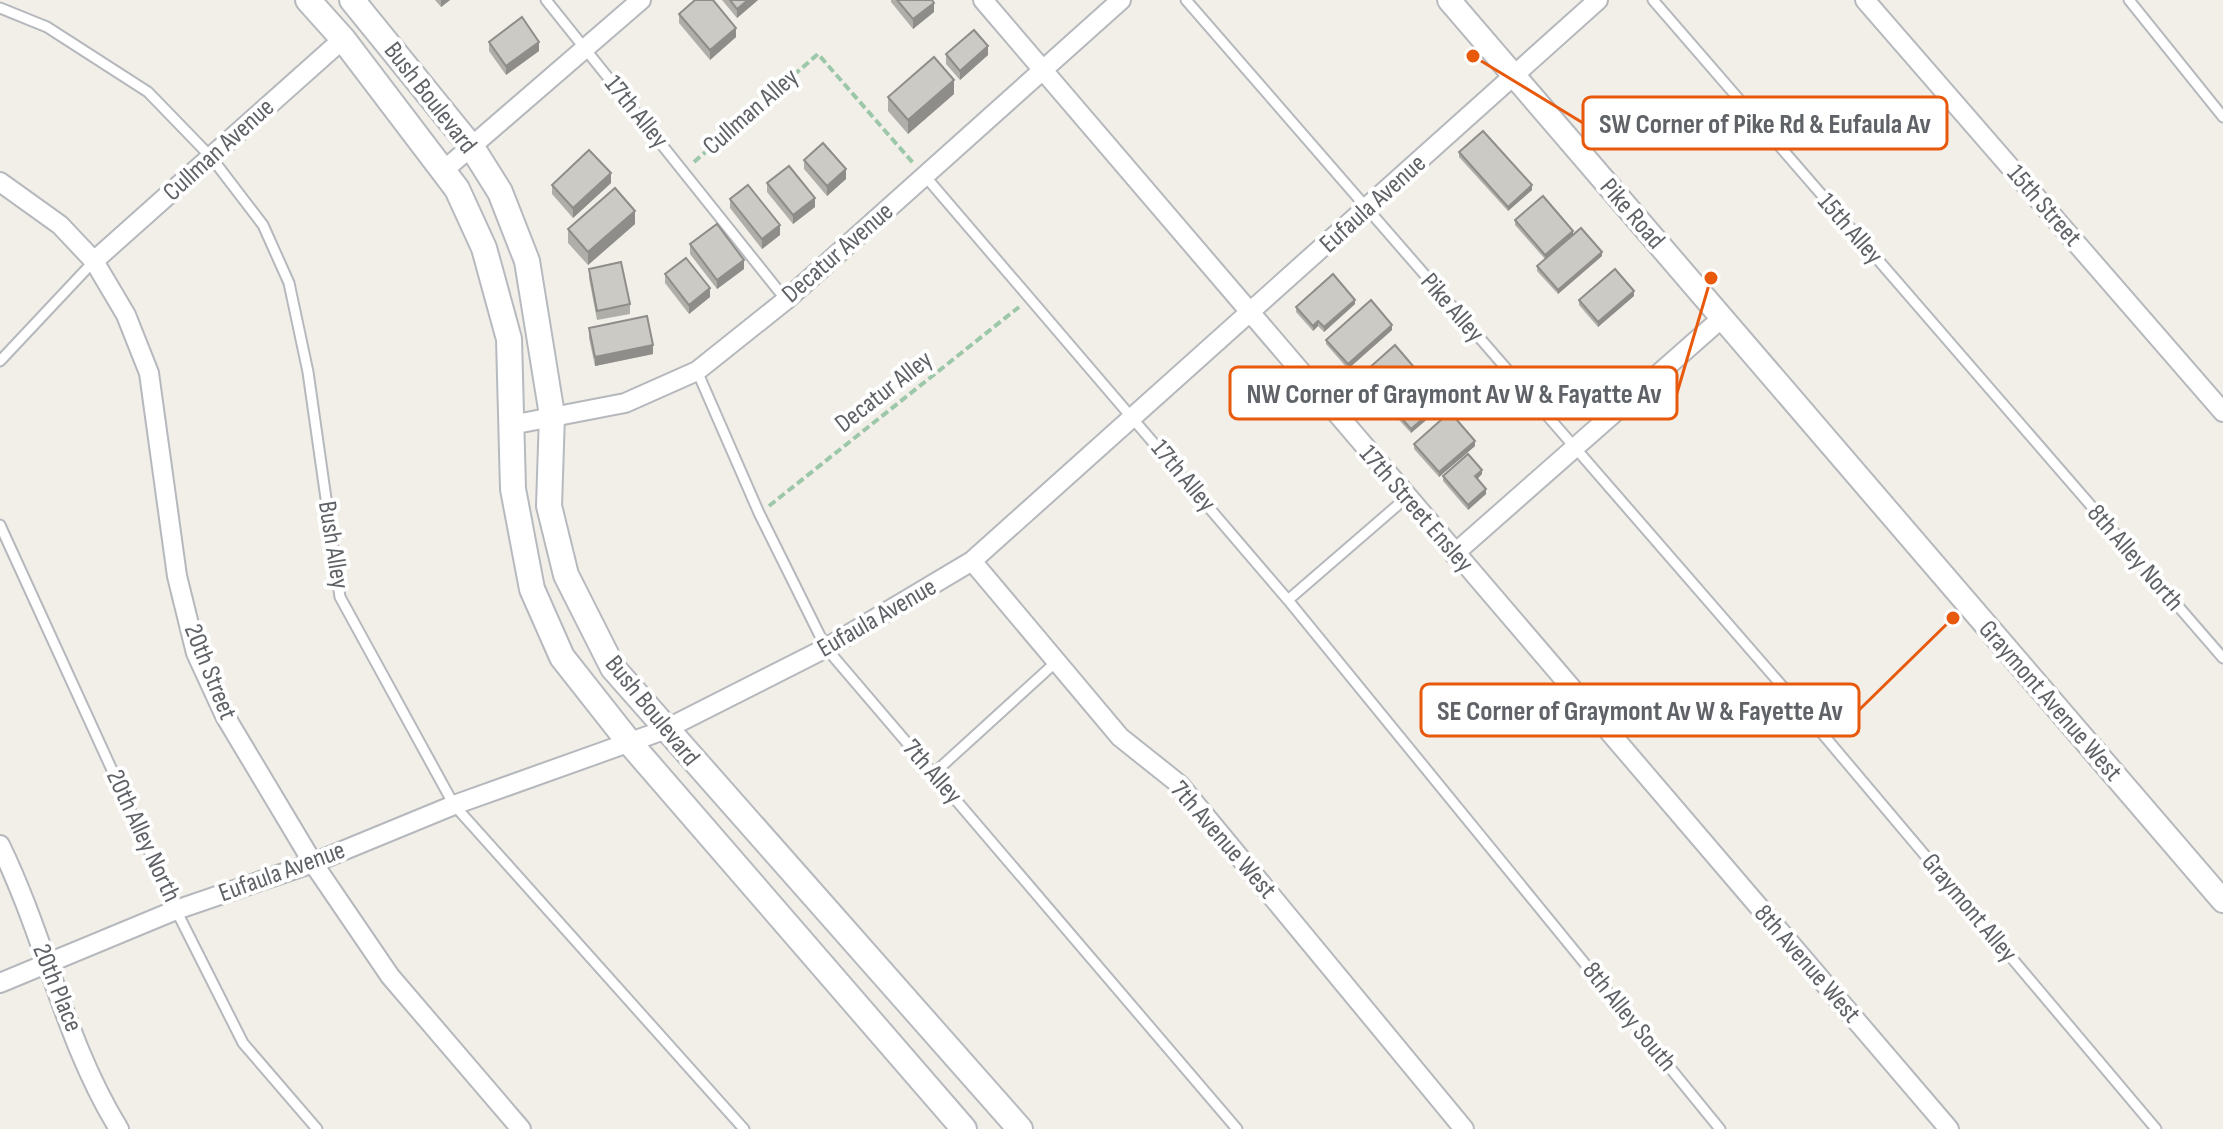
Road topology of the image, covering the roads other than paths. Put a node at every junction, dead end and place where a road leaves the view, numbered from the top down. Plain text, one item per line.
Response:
1 (308, 0) edge
2 (352, 0) edge
3 (546, 0) edge
4 (641, 0) edge
5 (983, 0) edge
6 (1121, 0) edge
7 (1186, 0) edge
8 (1449, 0) edge
9 (1598, 0) edge
10 (1653, 0) edge
11 (1865, 0) edge
12 (2129, 0) edge
13 (0, 8) edge
14 (343, 39) junction
15 (585, 49) junction
16 (1043, 69) junction
17 (1513, 75) junction
18 (2223, 117) edge
19 (473, 149) junction
20 (211, 157) junction
21 (443, 171) junction
22 (925, 176) junction
23 (0, 182) edge
24 (1368, 210) junction
25 (94, 261) junction
26 (786, 300) junction
27 (1250, 313) junction
28 (1722, 318) junction
29 (0, 361) edge
30 (697, 371) junction
31 (2223, 412) edge
32 (552, 415) junction
33 (1133, 417) junction
34 (511, 425) junction
35 (1573, 449) junction
36 (2047, 457) joint
37 (1406, 498) junction
38 (0, 525) edge
39 (1454, 554) junction
40 (972, 561) junction
41 (1288, 600) junction
42 (826, 648) junction
43 (2223, 658) edge
44 (1056, 662) junction
45 (1783, 687) joint
46 (664, 730) junction
47 (629, 742) junction
48 (933, 774) junction
49 (1664, 798) joint
50 (454, 805) junction
51 (0, 845) edge
52 (313, 863) junction
53 (2223, 901) edge
54 (1539, 905) joint
55 (176, 910) junction
56 (45, 964) junction
57 (0, 983) edge
58 (119, 1129) edge
59 (317, 1129) edge
60 (521, 1129) edge
61 (744, 1129) edge
62 (964, 1129) edge
63 (1020, 1129) edge
64 (1237, 1129) edge
65 (1464, 1129) edge
66 (1720, 1129) edge
67 (1949, 1129) edge
68 (2156, 1129) edge

1 - 14 main road, Bush Boulevard
2 - 19 main road, Bush Boulevard
3 - 15 lane, 17th Alley
4 - 15 street
5 - 16 street, 17th Street Ensley
6 - 16 street, Decatur Avenue
7 - 24 lane, Pike Alley
8 - 17 street, Pike Road
9 - 17 street, Eufaula Avenue
10 - 36 lane, 15th Alley
11 - 31 street, 15th Street
12 - 18 lane
13 - 20 lane, Bush Alley
14 - 20 street, Cullman Avenue
14 - 21 main road, Bush Boulevard
15 - 19 street
15 - 26 lane, 17th Alley
16 - 22 street, Decatur Avenue
16 - 27 street, 17th Street Ensley
17 - 24 street, Eufaula Avenue
17 - 28 street, Pike Road
19 - 21 street
19 - 32 main road, Bush Boulevard
20 - 25 street, Cullman Avenue
20 - 50 lane, Bush Alley
21 - 34 main road, Bush Boulevard
22 - 26 street, Decatur Avenue
22 - 33 lane, 17th Alley
23 - 25 street, 20th Street
24 - 27 street, Eufaula Avenue
24 - 35 lane, Pike Alley
25 - 29 lane
25 - 52 street, 20th Street
26 - 30 street, Decatur Avenue
27 - 33 street, Eufaula Avenue
27 - 37 street, 17th Street Ensley
28 - 35 street
28 - 53 street, Graymont Avenue West
30 - 32 street, Decatur Avenue
30 - 42 lane, 7th Alley
32 - 34 street, Decatur Avenue
32 - 46 main road, Bush Boulevard
33 - 40 street, Eufaula Avenue
33 - 41 lane, 17th Alley
34 - 47 main road, Bush Boulevard
35 - 39 street
35 - 45 lane, Pike Alley
36 - 43 lane, 8th Alley North
37 - 39 street, 17th Street Ensley
37 - 41 lane
38 - 55 lane, 20th Alley North
39 - 49 street, 17th Street Ensley
40 - 42 street, Eufaula Avenue
40 - 44 street, 7th Avenue West
41 - 54 lane, 17th Alley
42 - 46 street, Eufaula Avenue
42 - 48 lane, 7th Alley
44 - 48 lane
44 - 65 street, 7th Avenue West
45 - 68 lane, Graymont Alley
46 - 47 street, Eufaula Avenue
46 - 63 main road, Bush Boulevard
47 - 50 street, Eufaula Avenue
47 - 62 main road, Bush Boulevard
48 - 64 lane, 7th Alley
49 - 67 street, 8th Avenue West
50 - 52 street, Eufaula Avenue
50 - 61 lane, Bush Alley
51 - 56 street, 20th Place
52 - 55 street, Eufaula Avenue
52 - 60 street, 20th Street
54 - 66 lane, 8th Alley South
55 - 56 street, Eufaula Avenue
55 - 59 lane, 20th Alley North
56 - 57 street, Eufaula Avenue
56 - 58 street, 20th Place

